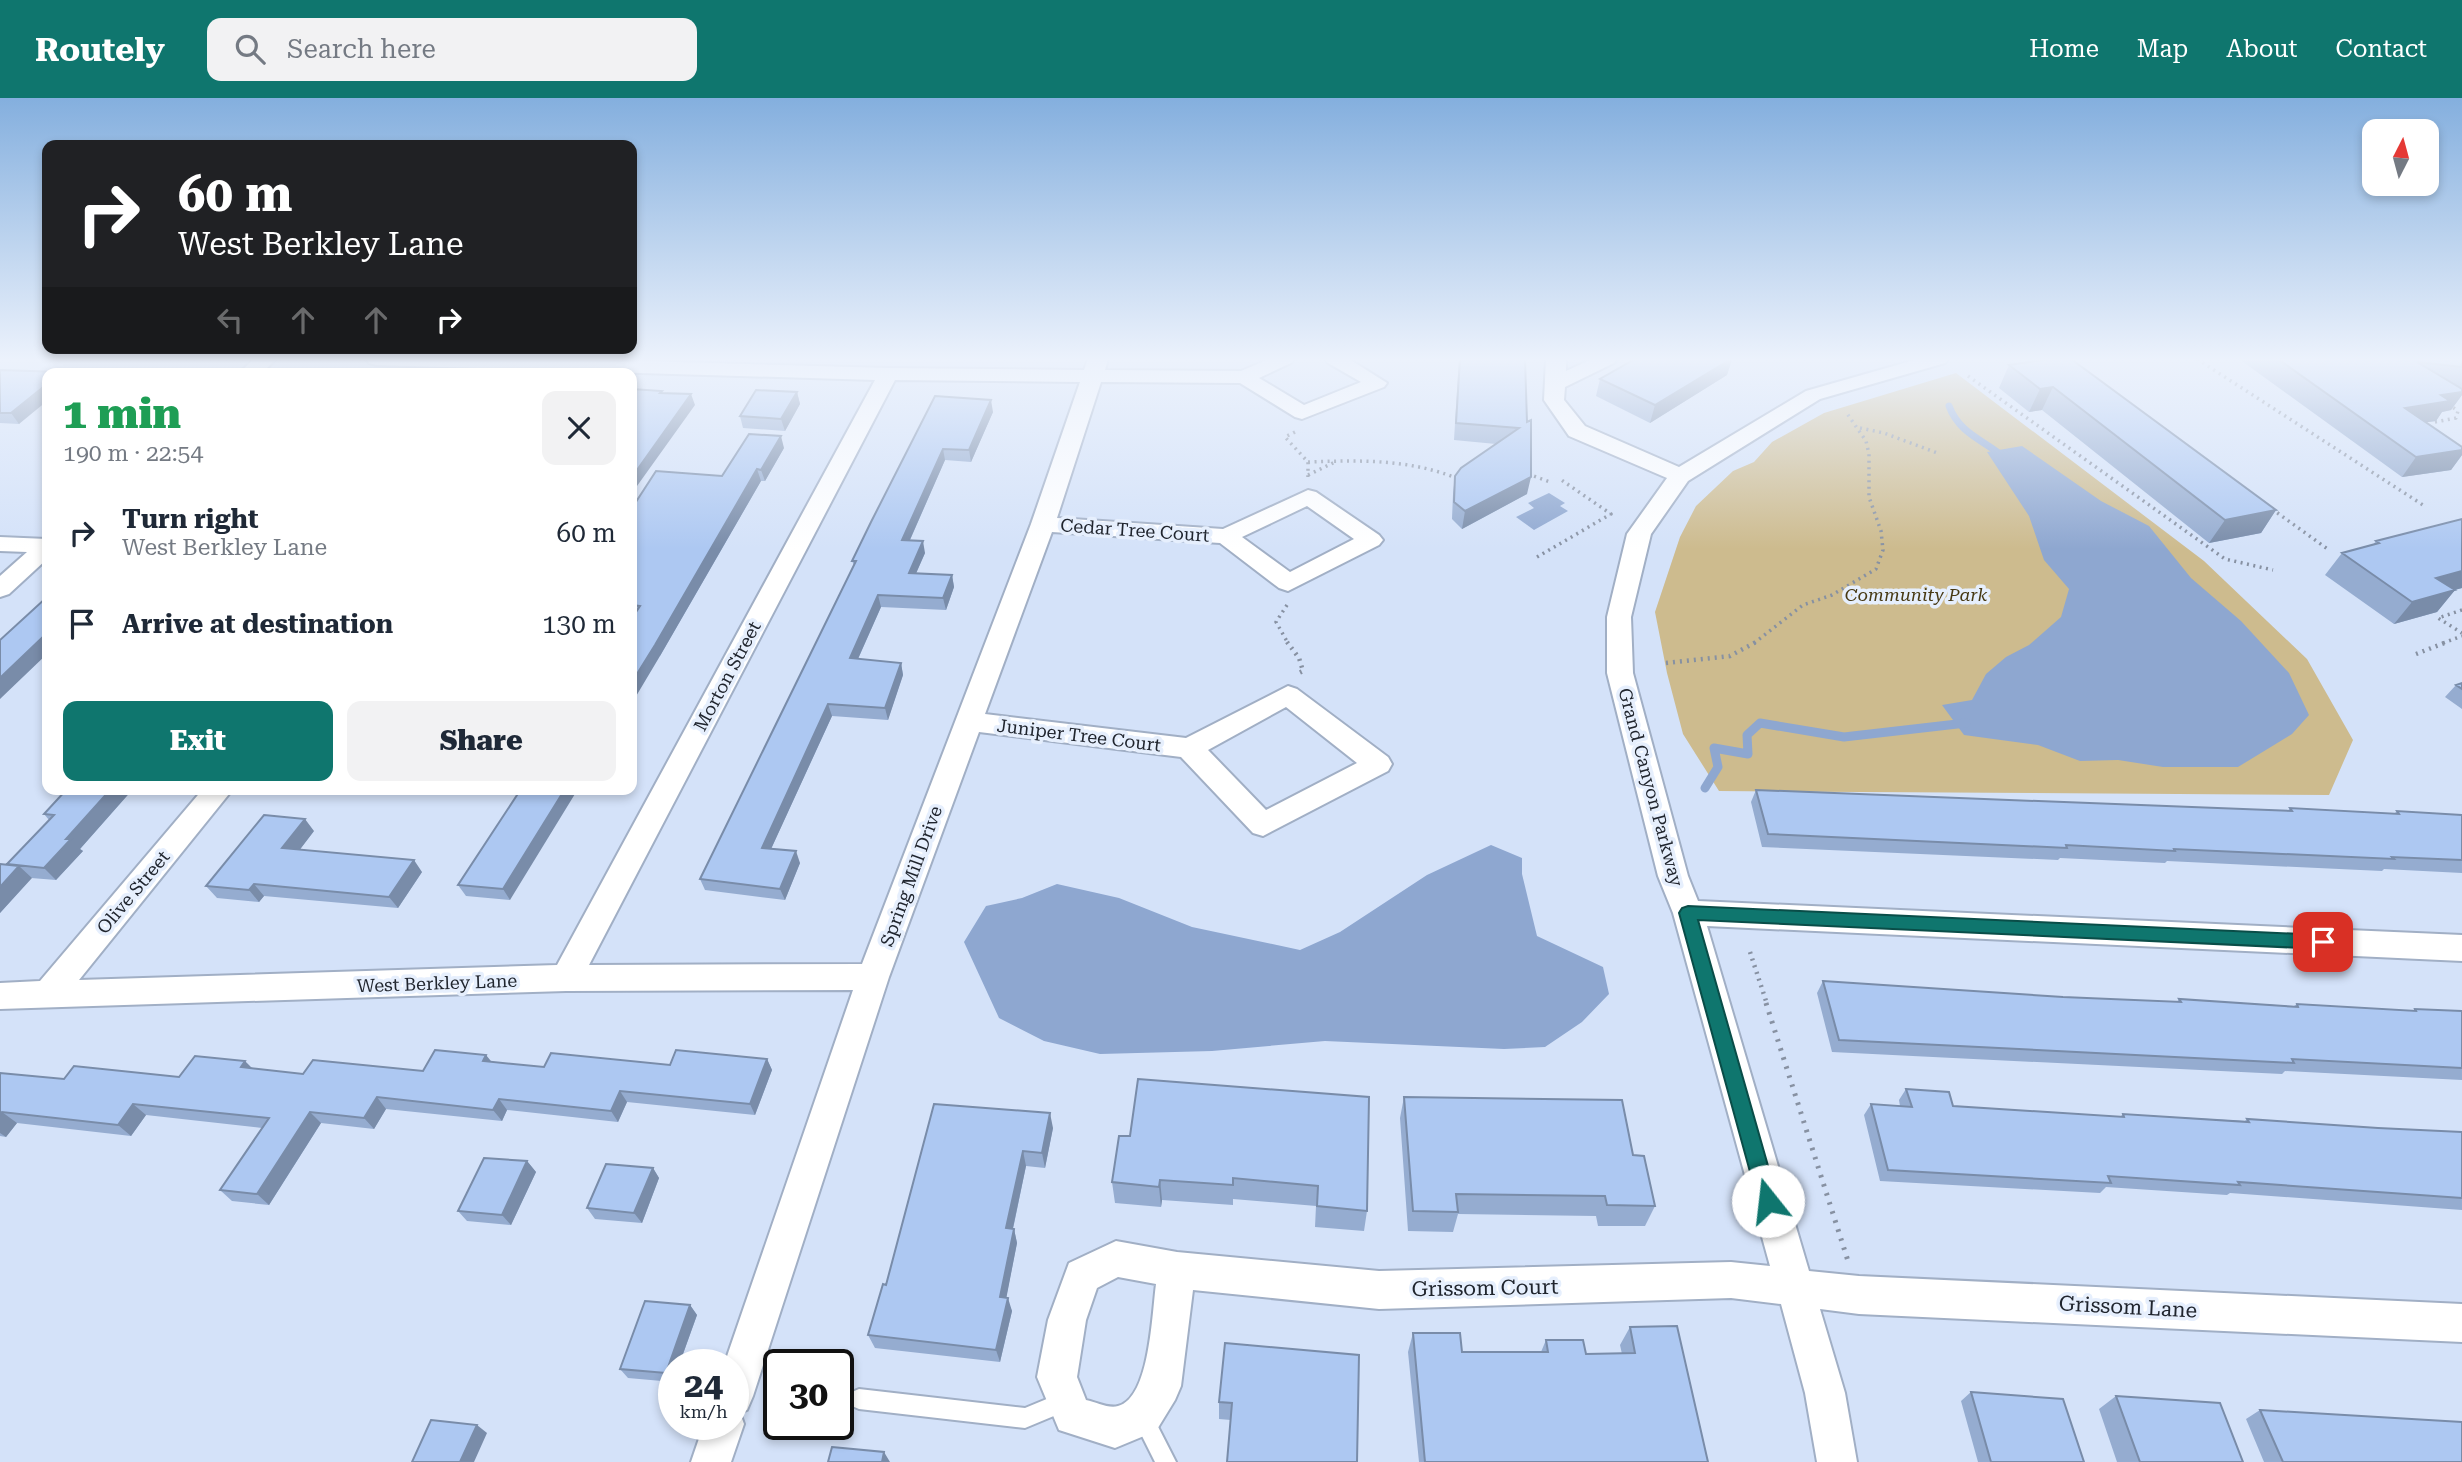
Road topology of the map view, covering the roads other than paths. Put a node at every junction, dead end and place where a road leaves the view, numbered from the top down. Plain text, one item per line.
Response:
1 (862, 423) edge
2 (1076, 423) edge
3 (1571, 423) edge
4 (1767, 423) edge
5 (1680, 476) junction
6 (1043, 524) junction
7 (1226, 536) junction
8 (0, 544) edge
9 (42, 546) edge
10 (42, 551) edge
11 (0, 589) edge
12 (968, 721) junction
13 (1189, 748) junction
14 (214, 795) edge
15 (1688, 913) junction
16 (2462, 948) edge
17 (873, 977) junction
18 (566, 978) junction
19 (48, 995) junction
20 (0, 996) edge
21 (1177, 1270) junction
22 (1794, 1289) junction
23 (2462, 1323) edge
24 (749, 1349) edge
25 (859, 1399) dead end
26 (1067, 1401) junction
27 (1142, 1417) junction
28 (719, 1440) edge
29 (711, 1462) edge
30 (1166, 1462) edge
31 (1837, 1462) edge

1 - 18 street, Morton Street
2 - 6 street, Spring Mill Drive
3 - 5 street
4 - 5 street, Grand Canyon Parkway
5 - 15 street, Grand Canyon Parkway
6 - 7 street, Cedar Tree Court
6 - 12 street, Spring Mill Drive
7 - 7 street, Cedar Tree Court
8 - 9 street
10 - 11 street
12 - 13 street, Juniper Tree Court
12 - 17 street, Spring Mill Drive
13 - 13 street
14 - 19 street, Olive Street
15 - 16 street
15 - 22 street, Grand Canyon Parkway
17 - 18 street, West Berkley Lane
17 - 24 street, Spring Mill Drive
18 - 19 street, West Berkley Lane
19 - 20 street, West Berkley Lane
21 - 22 street, Grissom Court
21 - 26 street, Grissom Court
21 - 27 street
22 - 23 street, Grissom Lane
22 - 31 street, Grand Canyon Parkway
25 - 26 lane
26 - 27 street
27 - 30 lane
28 - 29 street

